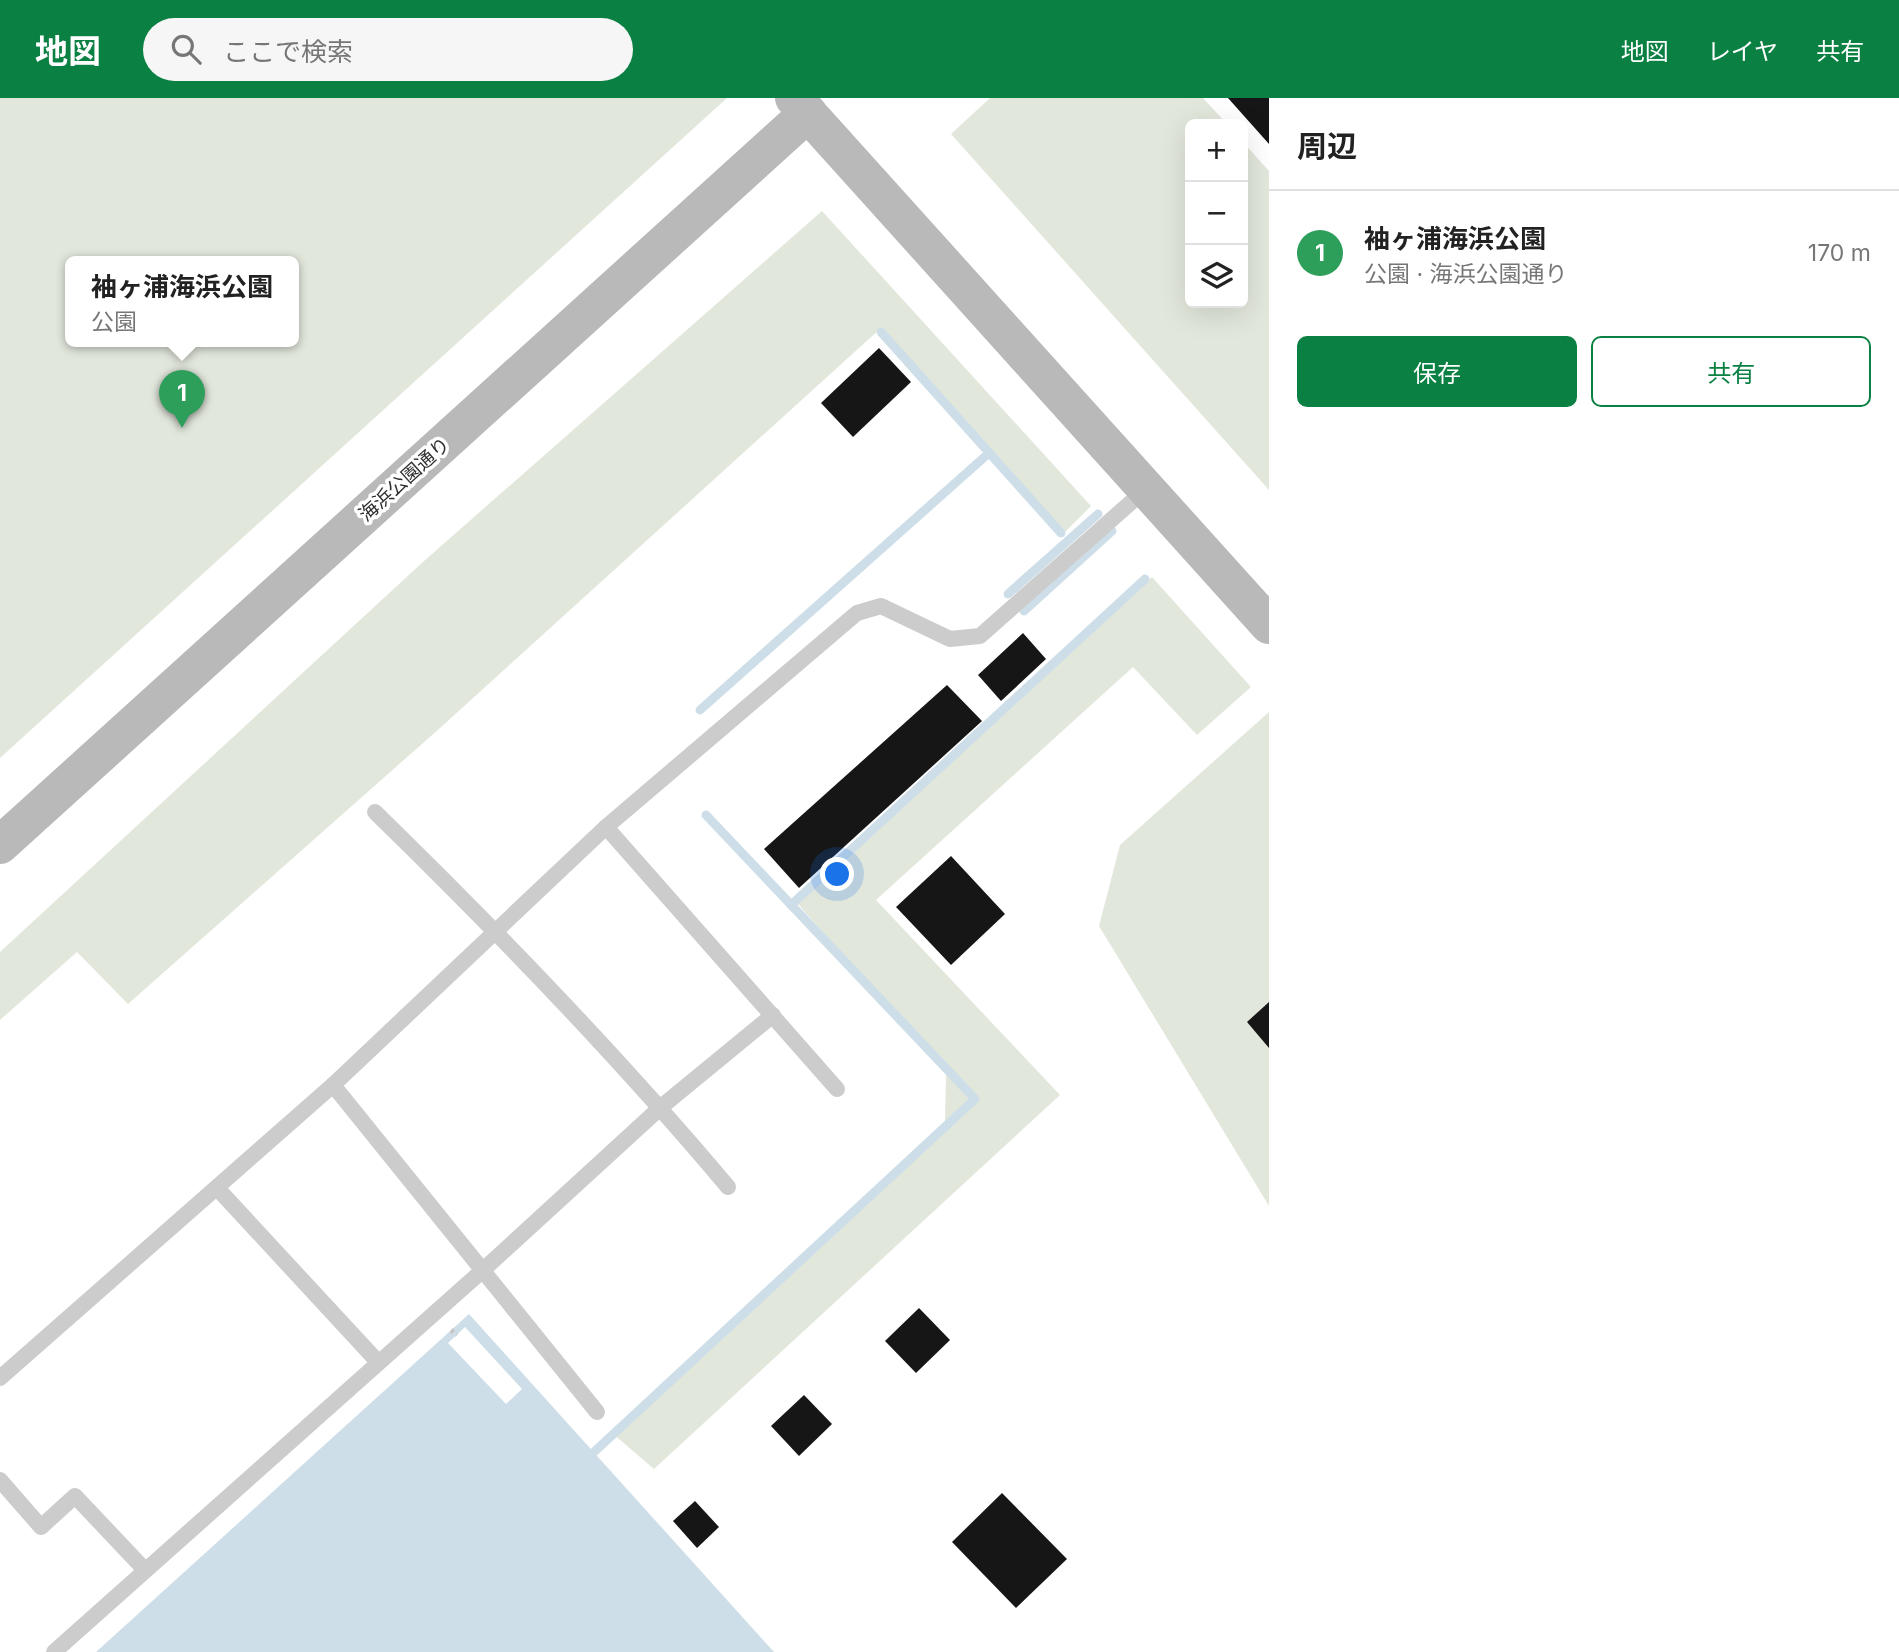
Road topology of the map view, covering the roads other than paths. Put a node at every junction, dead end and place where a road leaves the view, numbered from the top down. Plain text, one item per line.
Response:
1 (801, 106) edge
2 (1147, 488) junction
3 (1269, 625) edge
4 (375, 812) dead end
5 (606, 827) junction
6 (0, 845) edge
7 (497, 931) junction
8 (773, 1015) junction
9 (333, 1085) junction
10 (837, 1090) dead end
11 (661, 1107) junction
12 (728, 1187) dead end
13 (217, 1188) junction
14 (483, 1270) junction
15 (378, 1362) junction
16 (0, 1378) edge
17 (597, 1412) dead end
18 (0, 1480) edge
19 (145, 1570) junction
20 (54, 1652) edge

1 - 2 street
1 - 6 street, 海浜公園通り
2 - 3 street
2 - 5 lane
4 - 7 lane
5 - 7 lane
5 - 8 lane
7 - 9 lane
7 - 11 lane
8 - 10 lane
8 - 11 lane
9 - 13 lane
9 - 14 lane
11 - 12 lane
11 - 14 lane
13 - 15 lane
13 - 16 lane
14 - 15 lane
14 - 17 lane
15 - 19 lane
18 - 19 lane
19 - 20 lane

